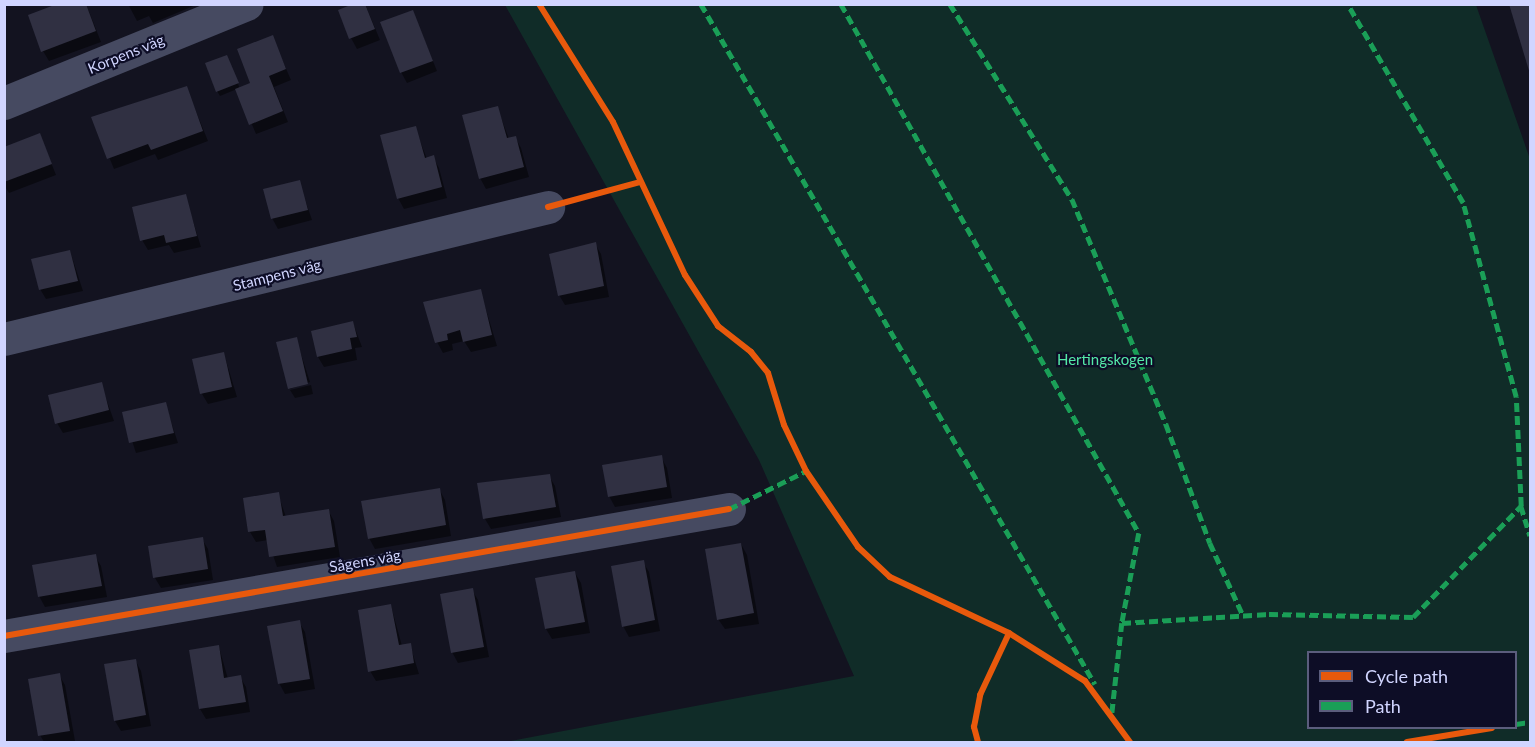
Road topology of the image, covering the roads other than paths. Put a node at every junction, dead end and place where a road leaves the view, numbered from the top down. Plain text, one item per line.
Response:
1 (247, 4) edge
2 (4, 103) edge
3 (549, 207) dead end
4 (4, 339) edge
5 (729, 508) dead end
6 (4, 636) edge

1 - 2 street, Korpens väg
3 - 4 street, Stampens väg
5 - 6 street, Sågens väg

